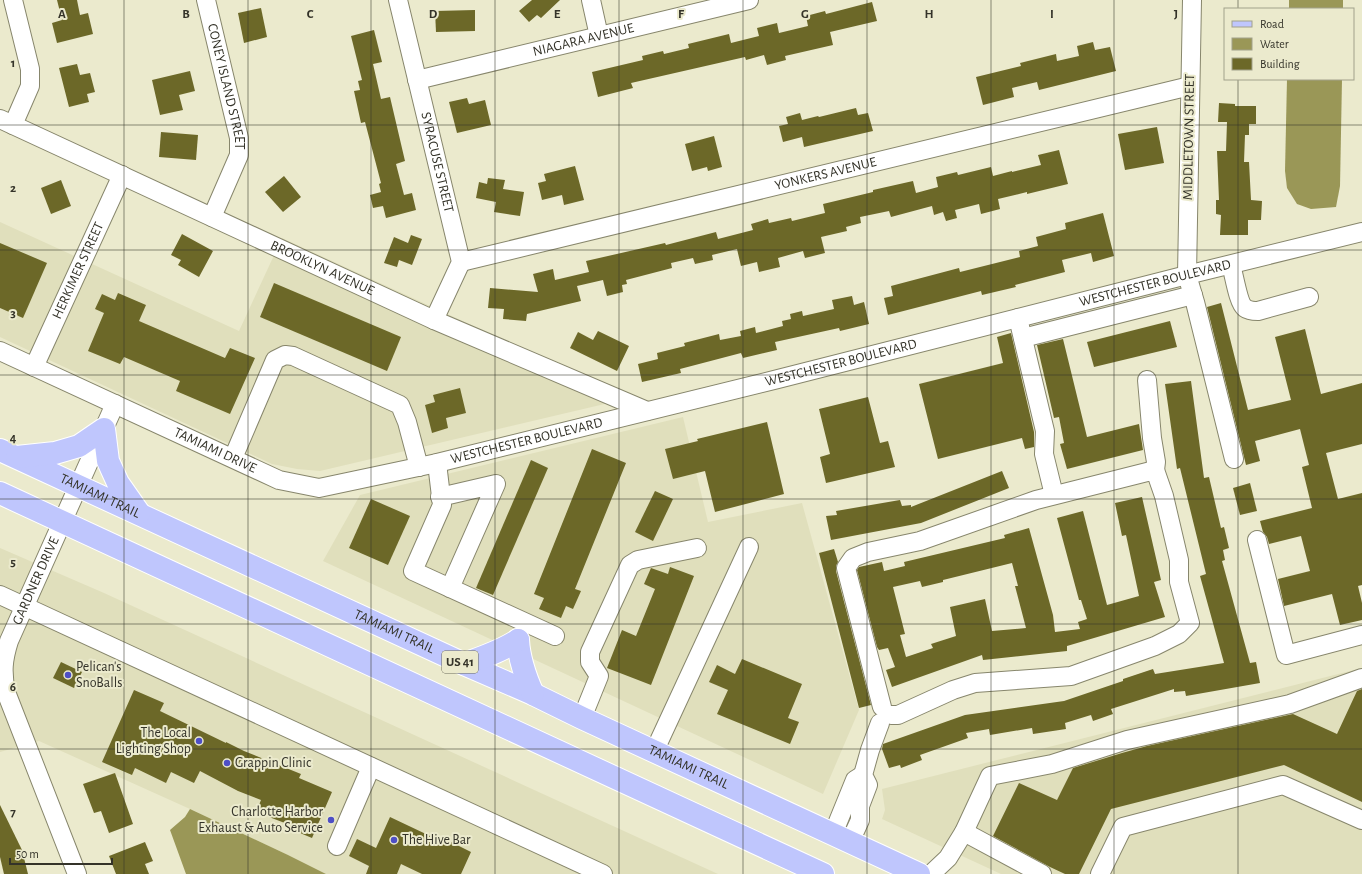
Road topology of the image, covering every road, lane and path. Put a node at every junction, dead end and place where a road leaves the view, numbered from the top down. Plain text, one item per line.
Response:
1 (13, 0) edge
2 (206, 0) edge
3 (398, 0) edge
4 (591, 0) edge
5 (749, 0) edge
6 (1192, 0) edge
7 (599, 36) junction
8 (417, 80) junction
9 (1190, 86) junction
10 (6, 122) edge
11 (122, 176) junction
12 (212, 217) junction
13 (1362, 232) edge
14 (461, 262) junction
15 (1231, 265) junction
16 (1187, 275) junction
17 (1193, 295) junction
18 (1309, 297) dead end
19 (1018, 318) junction
20 (434, 320) junction
21 (1023, 338) junction
22 (0, 351) edge
23 (34, 367) junction
24 (1147, 380) dead end
25 (115, 404) junction
26 (647, 411) junction
27 (104, 429) junction
28 (8, 453) edge
29 (233, 458) junction
30 (1234, 459) dead end
31 (437, 463) junction
32 (419, 466) junction
33 (1155, 470) junction
34 (79, 486) junction
35 (319, 488) joint
36 (0, 493) edge
37 (1054, 495) junction
38 (440, 497) junction
39 (140, 514) junction
40 (62, 522) junction
41 (1257, 540) dead end
42 (749, 547) dead end
43 (697, 548) dead end
44 (450, 588) junction
45 (0, 595) edge
46 (25, 606) junction
47 (522, 631) junction
48 (1362, 635) edge
49 (555, 636) dead end
50 (2, 652) edge
51 (464, 664) junction
52 (1362, 678) edge
53 (533, 694) junction
54 (884, 715) junction
55 (582, 718) junction
56 (654, 752) junction
57 (371, 767) junction
58 (1362, 820) edge
59 (964, 832) junction
60 (842, 838) junction
61 (337, 846) dead end
62 (76, 874) edge
63 (604, 874) edge
64 (823, 874) edge
65 (919, 874) edge
66 (931, 874) edge
67 (1042, 874) edge
68 (1100, 874) edge

1 - 10 street
2 - 12 street, CONEY ISLAND STREET
3 - 8 street, SYRACUSE STREET
4 - 7 street
5 - 7 street, NIAGARA AVENUE
6 - 9 street, MIDDLETOWN STREET
7 - 8 street, NIAGARA AVENUE
8 - 14 street, SYRACUSE STREET
9 - 14 street, YONKERS AVENUE
9 - 16 street, MIDDLETOWN STREET
10 - 11 street, BROOKLYN AVENUE
11 - 12 street, BROOKLYN AVENUE
11 - 23 street, HERKIMER STREET
12 - 20 street, BROOKLYN AVENUE
13 - 15 street, WESTCHESTER BOULEVARD
14 - 20 street
15 - 16 street, WESTCHESTER BOULEVARD
15 - 18 street
16 - 17 street, MIDDLETOWN STREET
16 - 19 street, WESTCHESTER BOULEVARD
17 - 21 street
17 - 30 street, MIDDLETOWN STREET
19 - 21 street
19 - 26 street, WESTCHESTER BOULEVARD
20 - 26 street, BROOKLYN AVENUE
21 - 37 street
22 - 23 street
23 - 25 street
24 - 33 street
25 - 27 street, GARDNER DRIVE
25 - 29 street, TAMIAMI DRIVE
26 - 31 street, WESTCHESTER BOULEVARD
27 - 28 main road
27 - 34 street, GARDNER DRIVE
27 - 39 main road
28 - 34 main road, TAMIAMI TRAIL / US 41
29 - 32 street
29 - 35 street, TAMIAMI DRIVE
31 - 32 street, WESTCHESTER BOULEVARD
31 - 38 street
32 - 35 street, WESTCHESTER BOULEVARD
33 - 37 street
33 - 54 street
34 - 39 main road, TAMIAMI TRAIL / US 41
34 - 40 street, GARDNER DRIVE
36 - 40 main road
37 - 54 street
38 - 44 street
38 - 44 street
39 - 51 main road, TAMIAMI TRAIL / US 41
40 - 46 street, GARDNER DRIVE
40 - 64 main road
41 - 48 street
42 - 56 street
43 - 55 street
44 - 47 street
45 - 46 street
46 - 50 street, GARDNER DRIVE
46 - 57 street
47 - 49 street
47 - 51 main road
47 - 53 main road
50 - 62 street, GARDNER DRIVE
51 - 53 main road, TAMIAMI TRAIL / US 41
52 - 59 street
53 - 55 main road, TAMIAMI TRAIL / US 41
54 - 60 street
55 - 56 main road, TAMIAMI TRAIL / US 41
56 - 60 main road, TAMIAMI TRAIL / US 41
57 - 61 street
57 - 63 street
58 - 68 street
59 - 66 street
59 - 67 street
60 - 65 main road, TAMIAMI TRAIL / US 41

